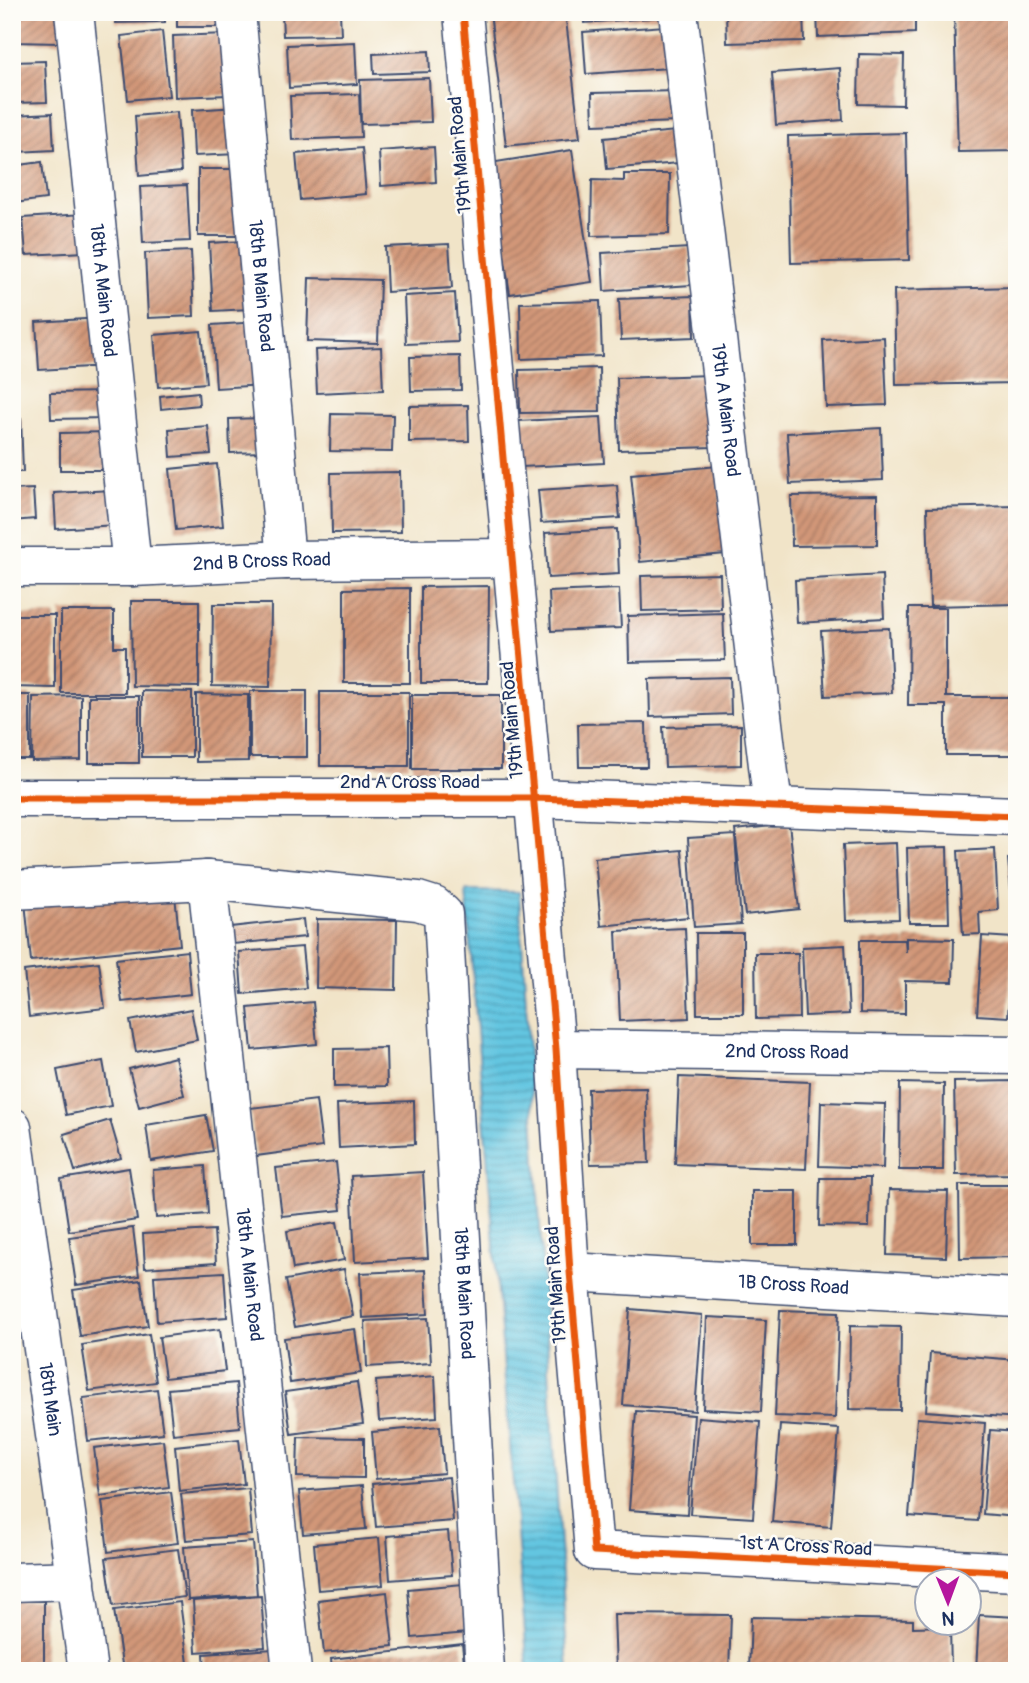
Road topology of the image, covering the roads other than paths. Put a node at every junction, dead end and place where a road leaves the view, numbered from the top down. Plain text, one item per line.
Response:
1 (74, 12) edge
2 (236, 12) edge
3 (463, 12) edge
4 (678, 12) edge
5 (513, 558) junction
6 (286, 560) junction
7 (132, 567) junction
8 (12, 568) edge
9 (12, 798) edge
10 (535, 798) junction
11 (773, 807) junction
12 (1017, 816) edge
13 (207, 880) junction
14 (12, 890) edge
15 (556, 1049) junction
16 (1017, 1055) edge
17 (12, 1127) edge
18 (570, 1272) junction
19 (1017, 1297) edge
20 (26, 1331) edge
21 (594, 1551) joint
22 (1017, 1572) edge
23 (75, 1580) junction
24 (12, 1582) edge
25 (88, 1671) edge
26 (292, 1671) edge
27 (485, 1671) edge

1 - 7 street, 18th A Main Road
2 - 6 street, 18th B Main Road
3 - 5 street, 19th Main Road
4 - 11 street, 19th A Main Road
5 - 6 street, 2nd B Cross Road
5 - 10 street, 19th Main Road
6 - 7 street, 2nd B Cross Road
7 - 8 street, 2nd B Cross Road
9 - 10 street, 2nd A Cross Road
10 - 11 street, 2nd A Cross Road
10 - 15 street, 19th Main Road
11 - 12 street, 2nd A Cross Road
13 - 14 street
13 - 26 street, 18th A Main Road
13 - 27 street, 18th B Main Road
15 - 16 street, 2nd Cross Road
15 - 18 street, 19th Main Road
17 - 20 street, 18th Main
18 - 19 street, 1B Cross Road
18 - 21 street, 19th Main Road
20 - 23 street, 18th Main
21 - 22 street, 1st A Cross Road
23 - 24 street
23 - 25 street, 18th Main

